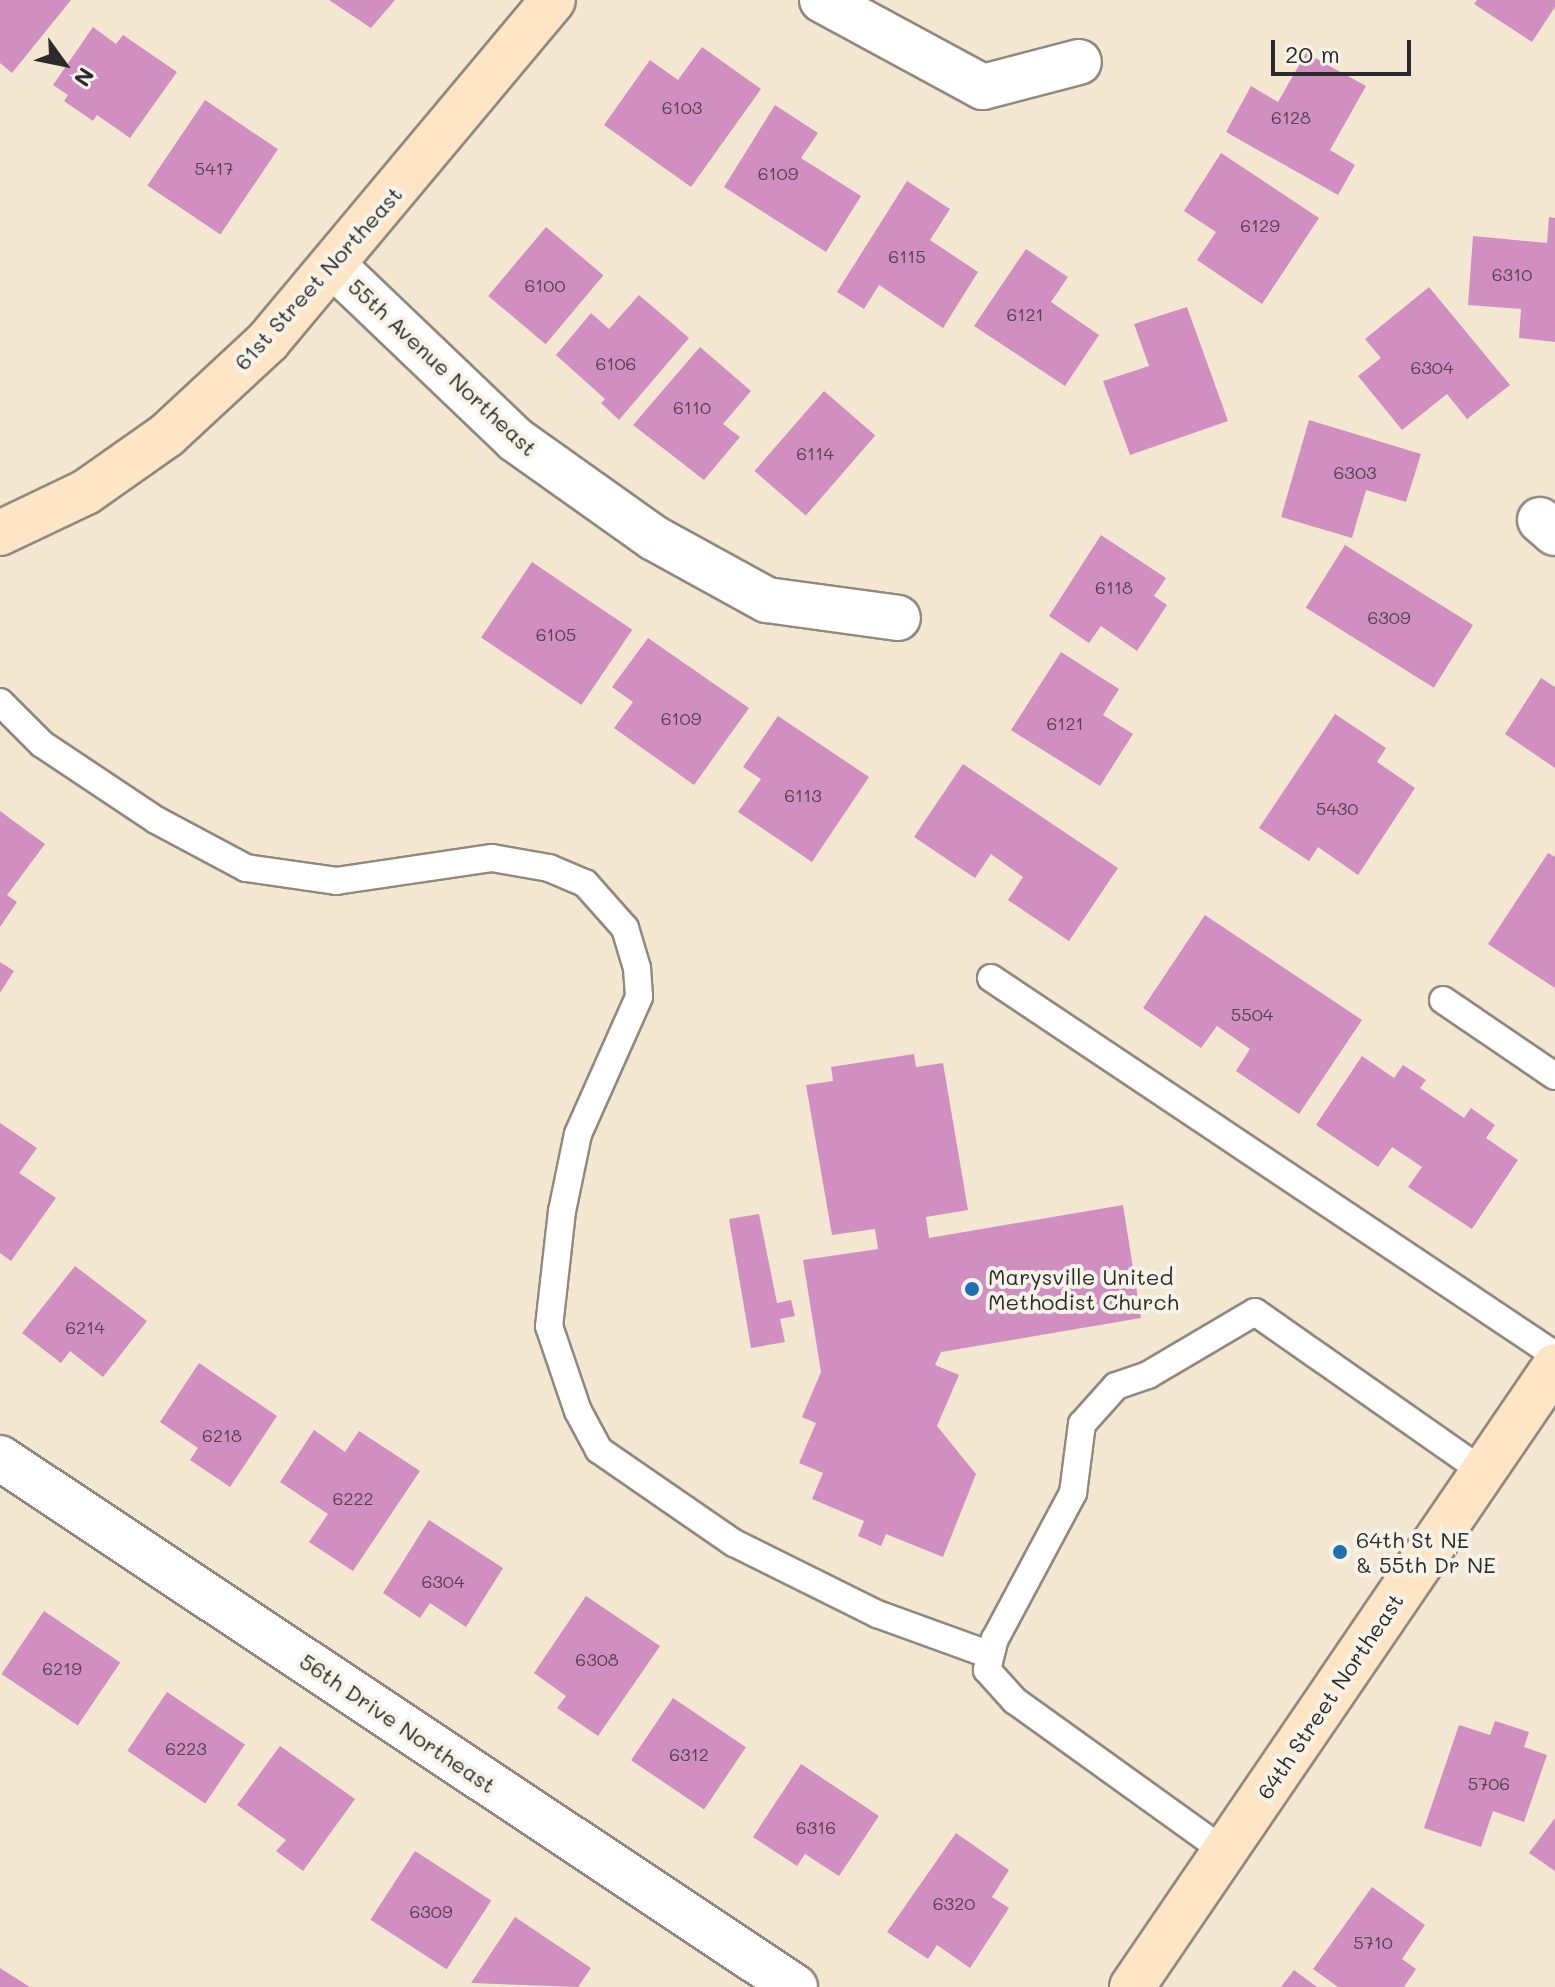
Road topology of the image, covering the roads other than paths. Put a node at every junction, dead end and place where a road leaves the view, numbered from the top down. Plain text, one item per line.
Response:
1 (553, 0) edge
2 (822, 0) edge
3 (1079, 62) dead end
4 (334, 266) junction
5 (0, 533) edge
6 (898, 618) dead end
7 (0, 702) edge
8 (991, 978) dead end
9 (1443, 1000) dead end
10 (1555, 1076) edge
11 (1555, 1355) edge
12 (1555, 1366) edge
13 (0, 1458) edge
14 (1482, 1471) junction
15 (990, 1655) junction
16 (1224, 1851) junction
17 (795, 1987) edge
18 (1132, 1987) edge

1 - 4 street, 61st Street Northeast
2 - 3 street
4 - 5 street, 61st Street Northeast
4 - 6 street, 55th Avenue Northeast
7 - 15 lane
8 - 11 lane
9 - 10 lane
12 - 14 street, 64th Street Northeast
13 - 17 street, 56th Drive Northeast
14 - 15 lane
14 - 16 street, 64th Street Northeast
15 - 16 lane
16 - 18 street, 64th Street Northeast

